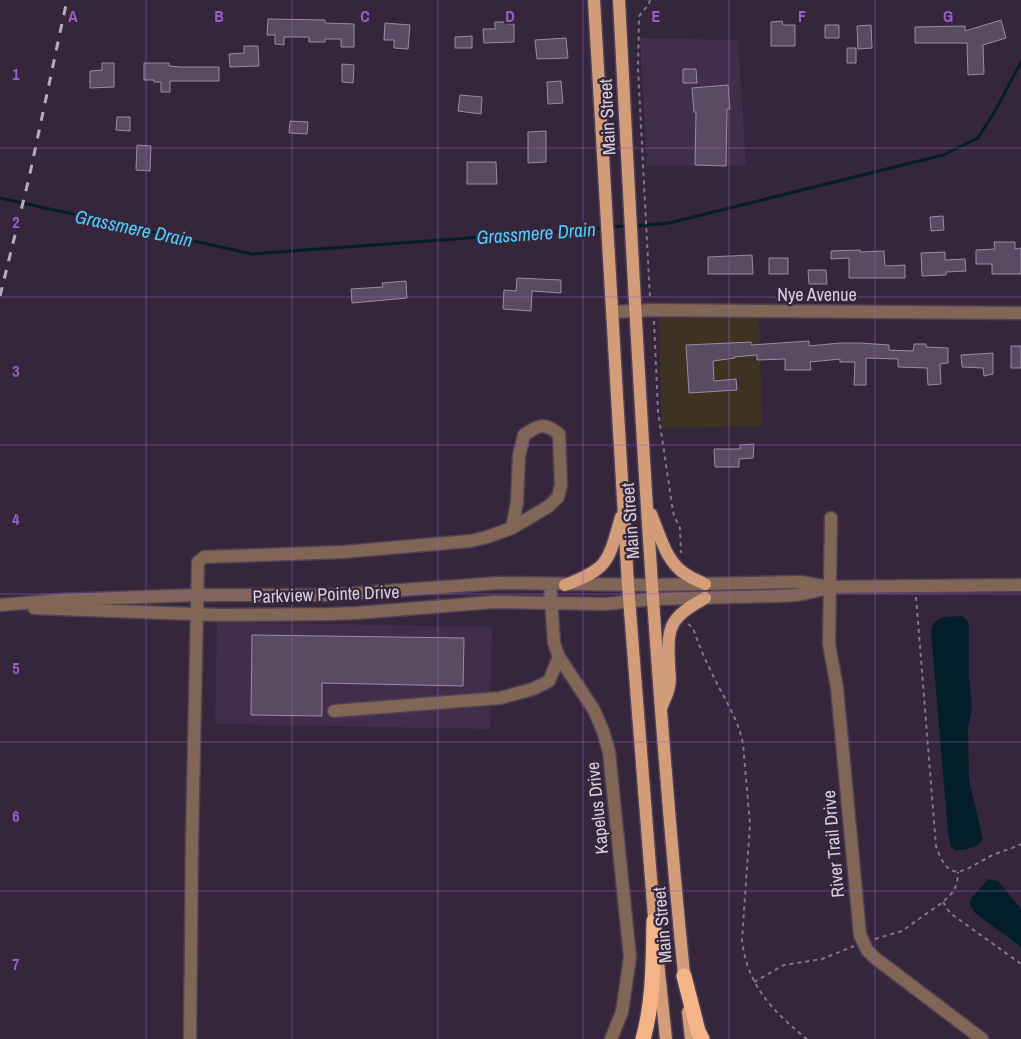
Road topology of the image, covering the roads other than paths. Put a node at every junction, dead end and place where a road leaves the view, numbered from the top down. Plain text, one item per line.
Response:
1 (594, 0) edge
2 (619, 0) edge
3 (635, 310) junction
4 (613, 312) junction
5 (1021, 313) edge
6 (647, 502) junction
7 (623, 508) junction
8 (830, 518) dead end
9 (512, 528) junction
10 (550, 584) junction
11 (565, 584) junction
12 (705, 584) junction
13 (628, 585) junction
14 (652, 585) junction
15 (1021, 585) edge
16 (830, 588) junction
17 (197, 595) junction
18 (705, 598) junction
19 (653, 600) junction
20 (629, 602) junction
21 (550, 603) junction
22 (0, 606) edge
23 (197, 615) junction
24 (559, 658) junction
25 (660, 710) junction
26 (334, 711) dead end
27 (654, 921) junction
28 (684, 976) junction
29 (190, 1039) edge
30 (611, 1039) edge
31 (642, 1039) edge
32 (666, 1039) edge
33 (691, 1039) edge
34 (702, 1039) edge
35 (982, 1039) edge

1 - 4 main road, Main Street
2 - 3 main road, Main Street
3 - 4 street, Nye Avenue
3 - 5 street, Nye Avenue
3 - 6 main road, Main Street
4 - 7 main road, Main Street
6 - 12 main road
6 - 14 main road, Main Street
7 - 11 main road
7 - 13 main road, Main Street
8 - 16 street, River Trail Drive
9 - 9 street
9 - 17 street
10 - 11 street, Parkview Pointe Drive
10 - 17 street, Parkview Pointe Drive
10 - 21 street, Kapelus Drive
11 - 13 street, Parkview Pointe Drive
12 - 14 street
12 - 16 street
13 - 14 street, Parkview Pointe Drive
13 - 20 main road, Main Street
14 - 19 main road, Main Street
15 - 16 street
16 - 18 street
16 - 35 street, River Trail Drive
17 - 22 street, Parkview Pointe Drive
17 - 23 street
18 - 19 street
18 - 25 main road
19 - 20 street, Parkview Pointe Drive
19 - 25 main road, Main Street
20 - 21 street, Parkview Pointe Drive
20 - 27 main road, Main Street
21 - 23 street, Parkview Pointe Drive
21 - 24 street, Kapelus Drive
22 - 23 street, Parkview Pointe Drive
23 - 29 street
24 - 26 street
24 - 30 street, Kapelus Drive
25 - 28 main road, Main Street
27 - 31 highway
27 - 32 main road, Main Street
28 - 33 main road, Main Street
28 - 34 highway

